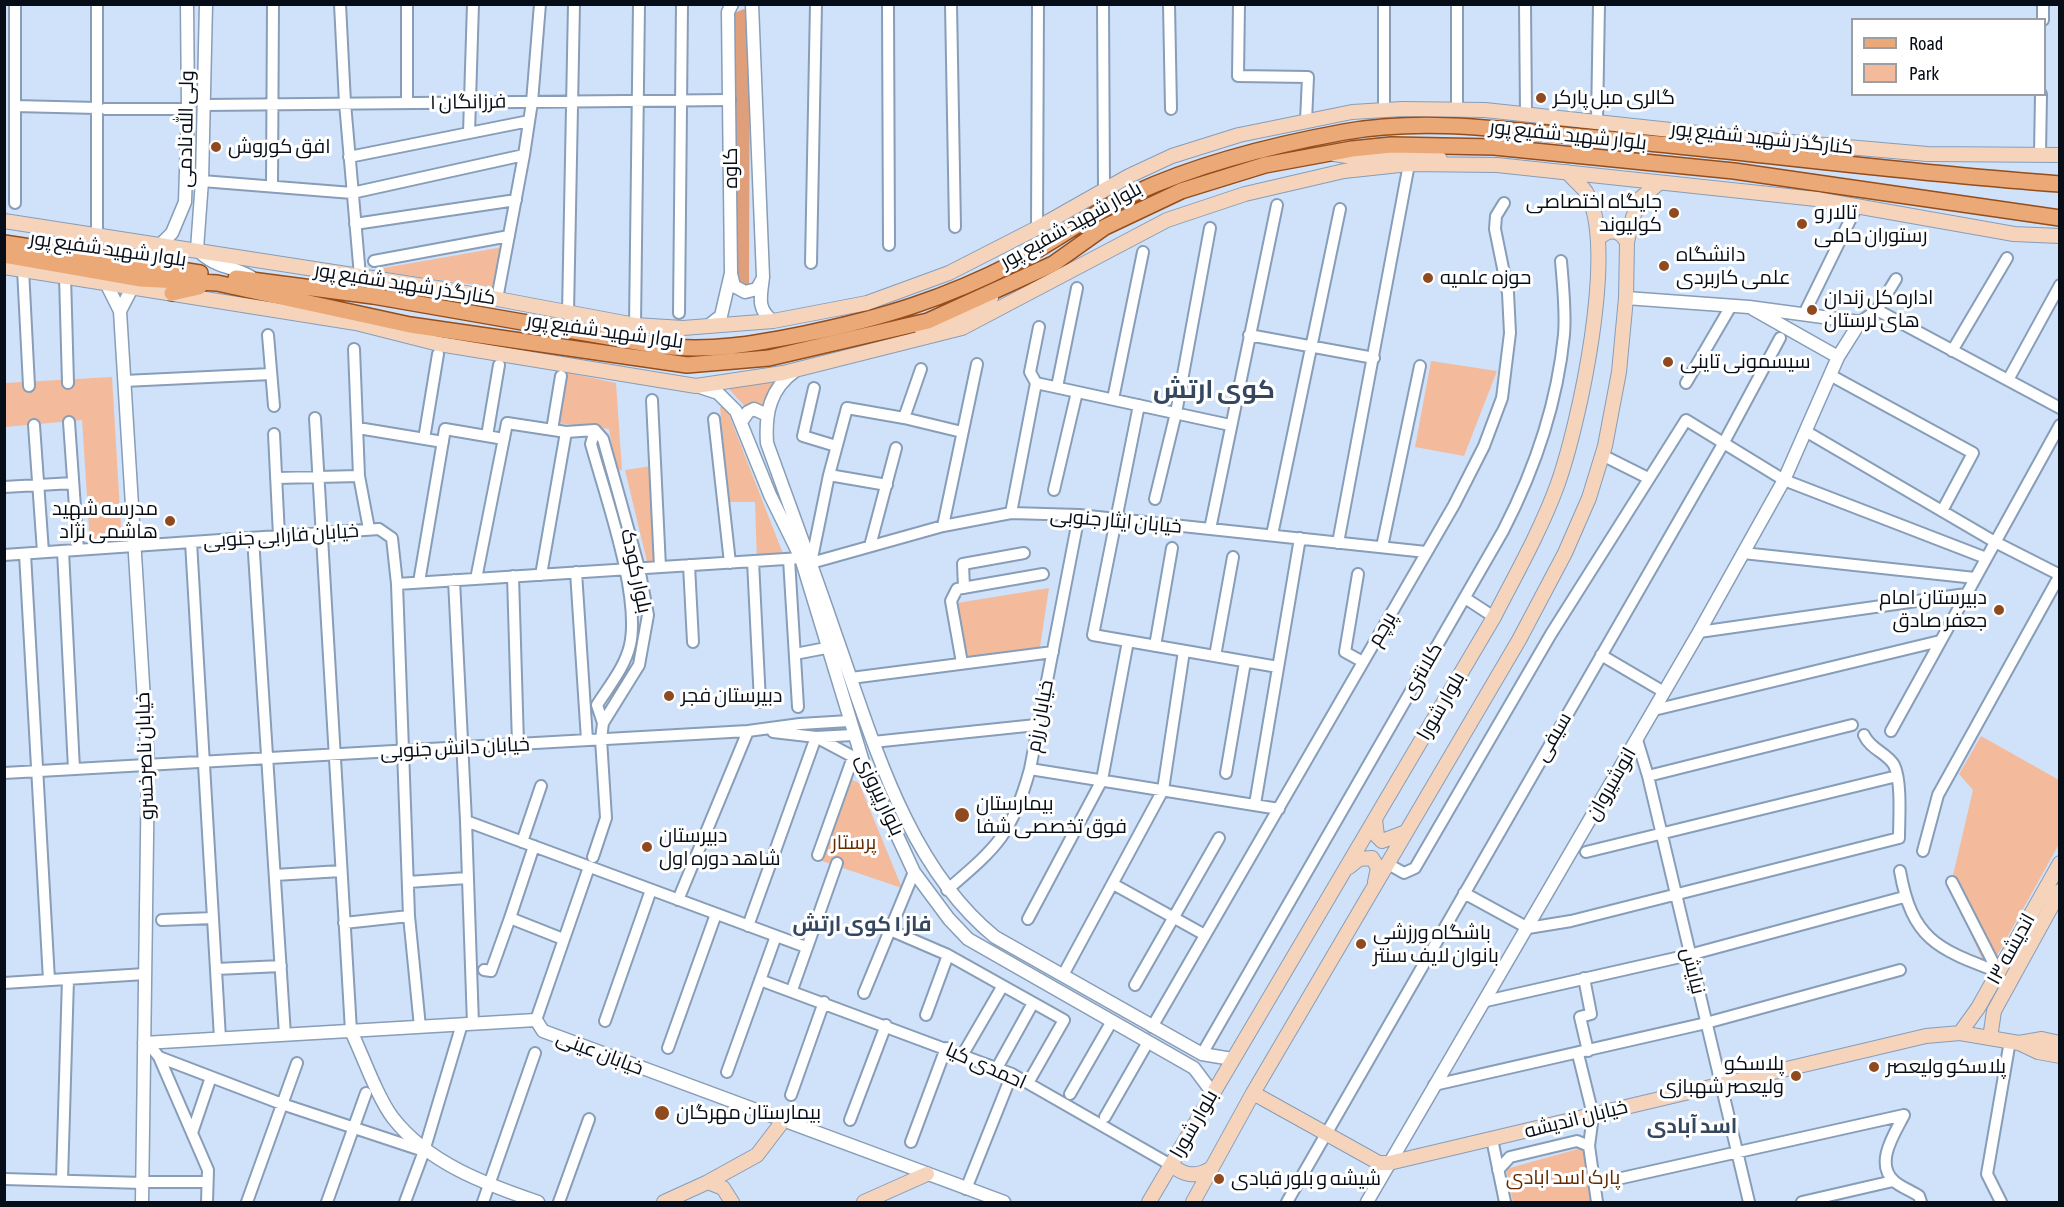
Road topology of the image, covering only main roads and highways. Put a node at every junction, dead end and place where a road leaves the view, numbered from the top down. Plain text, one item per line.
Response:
1 (1782, 141) junction
2 (1326, 153) junction
3 (2060, 154) edge
4 (1842, 162) junction
5 (1454, 165) junction
6 (1567, 172) junction
7 (1659, 183) junction
8 (2056, 186) edge
9 (2060, 209) edge
10 (2044, 216) junction
11 (2060, 218) edge
12 (4, 221) edge
13 (2060, 236) edge
14 (1598, 239) junction
15 (1627, 242) junction
16 (4, 243) edge
17 (4, 255) edge
18 (4, 267) edge
19 (1028, 276) junction
20 (217, 283) junction
21 (172, 293) junction
22 (373, 297) junction
23 (930, 302) junction
24 (415, 303) junction
25 (368, 316) junction
26 (808, 316) junction
27 (526, 322) junction
28 (635, 324) junction
29 (410, 325) junction
30 (543, 344) junction
31 (862, 354) junction
32 (658, 378) junction
33 (1375, 819) junction
34 (1406, 832) junction
35 (2060, 863) edge
36 (1346, 869) junction
37 (1372, 890) junction
38 (2060, 891) edge
39 (2044, 905) junction
40 (1982, 1000) junction
41 (1996, 1007) junction
42 (1960, 1033) junction
43 (1990, 1038) junction
44 (2014, 1042) junction
45 (2060, 1042) edge
46 (2060, 1056) edge
47 (1253, 1094) junction
48 (783, 1121) road end
49 (1171, 1164) junction
50 (1210, 1169) junction
51 (927, 1174) road end
52 (708, 1182) junction
53 (1148, 1202) edge
54 (664, 1203) edge
55 (732, 1203) edge
56 (864, 1203) edge
57 (1193, 1203) edge

1 - 3 main road, کنارگذر شهید شفیع پور
1 - 4 main road
1 - 26 main road, کنارگذر شهید شفیع پور
2 - 5 main road
2 - 10 main road, بلوار شهید شفیع پور
2 - 19 main road, بلوار شهید شفیع پور
4 - 8 main road, بلوار شهید شفیع پور
4 - 23 main road, بلوار شهید شفیع پور
5 - 6 main road
5 - 31 main road
6 - 7 main road
6 - 14 main road, بلوار شورا
7 - 13 main road
7 - 15 main road, بلوار شورا
9 - 10 main road
10 - 11 main road, بلوار شهید شفیع پور
12 - 28 main road, کنارگذر شهید شفیع پور
14 - 15 main road
14 - 33 main road, بلوار شورا
15 - 34 main road, بلوار شورا
16 - 22 main road, بلوار شهید شفیع پور
17 - 20 main road, بلوار شهید شفیع پور
18 - 21 main road
19 - 30 main road, بلوار شهید شفیع پور
19 - 31 main road
20 - 21 main road
20 - 25 main road, بلوار شهید شفیع پور
21 - 32 main road
22 - 24 main road, بلوار شهید شفیع پور
22 - 25 main road
23 - 26 main road
23 - 27 main road, بلوار شهید شفیع پور
24 - 27 main road, بلوار شهید شفیع پور
24 - 29 main road
25 - 29 main road, بلوار شهید شفیع پور
26 - 28 main road, کنارگذر شهید شفیع پور
27 - 28 main road
29 - 30 main road, بلوار شهید شفیع پور
30 - 32 main road
31 - 32 main road
33 - 34 main road
33 - 36 main road, بلوار شورا
34 - 37 main road, بلوار شورا
35 - 39 main road, اندیشه ۱۳
36 - 37 main road
36 - 49 main road, بلوار شورا
37 - 47 main road, بلوار شورا
38 - 39 main road, اندیشه ۱۳
39 - 40 main road, اندیشه ۱۳
39 - 41 main road, اندیشه ۱۳
40 - 41 main road
40 - 42 main road, اندیشه ۱۳
41 - 43 main road, اندیشه ۱۳
42 - 43 main road, خیابان اندیشه
42 - 47 main road, خیابان اندیشه
43 - 44 main road, خیابان اندیشه
44 - 45 main road, خیابان اندیشه
44 - 46 main road, خیابان اندیشه
47 - 50 main road, بلوار شورا
48 - 52 main road
49 - 50 main road
49 - 53 main road, بلوار شورا
50 - 57 main road, بلوار شورا
51 - 56 main road
52 - 54 main road
52 - 55 main road

